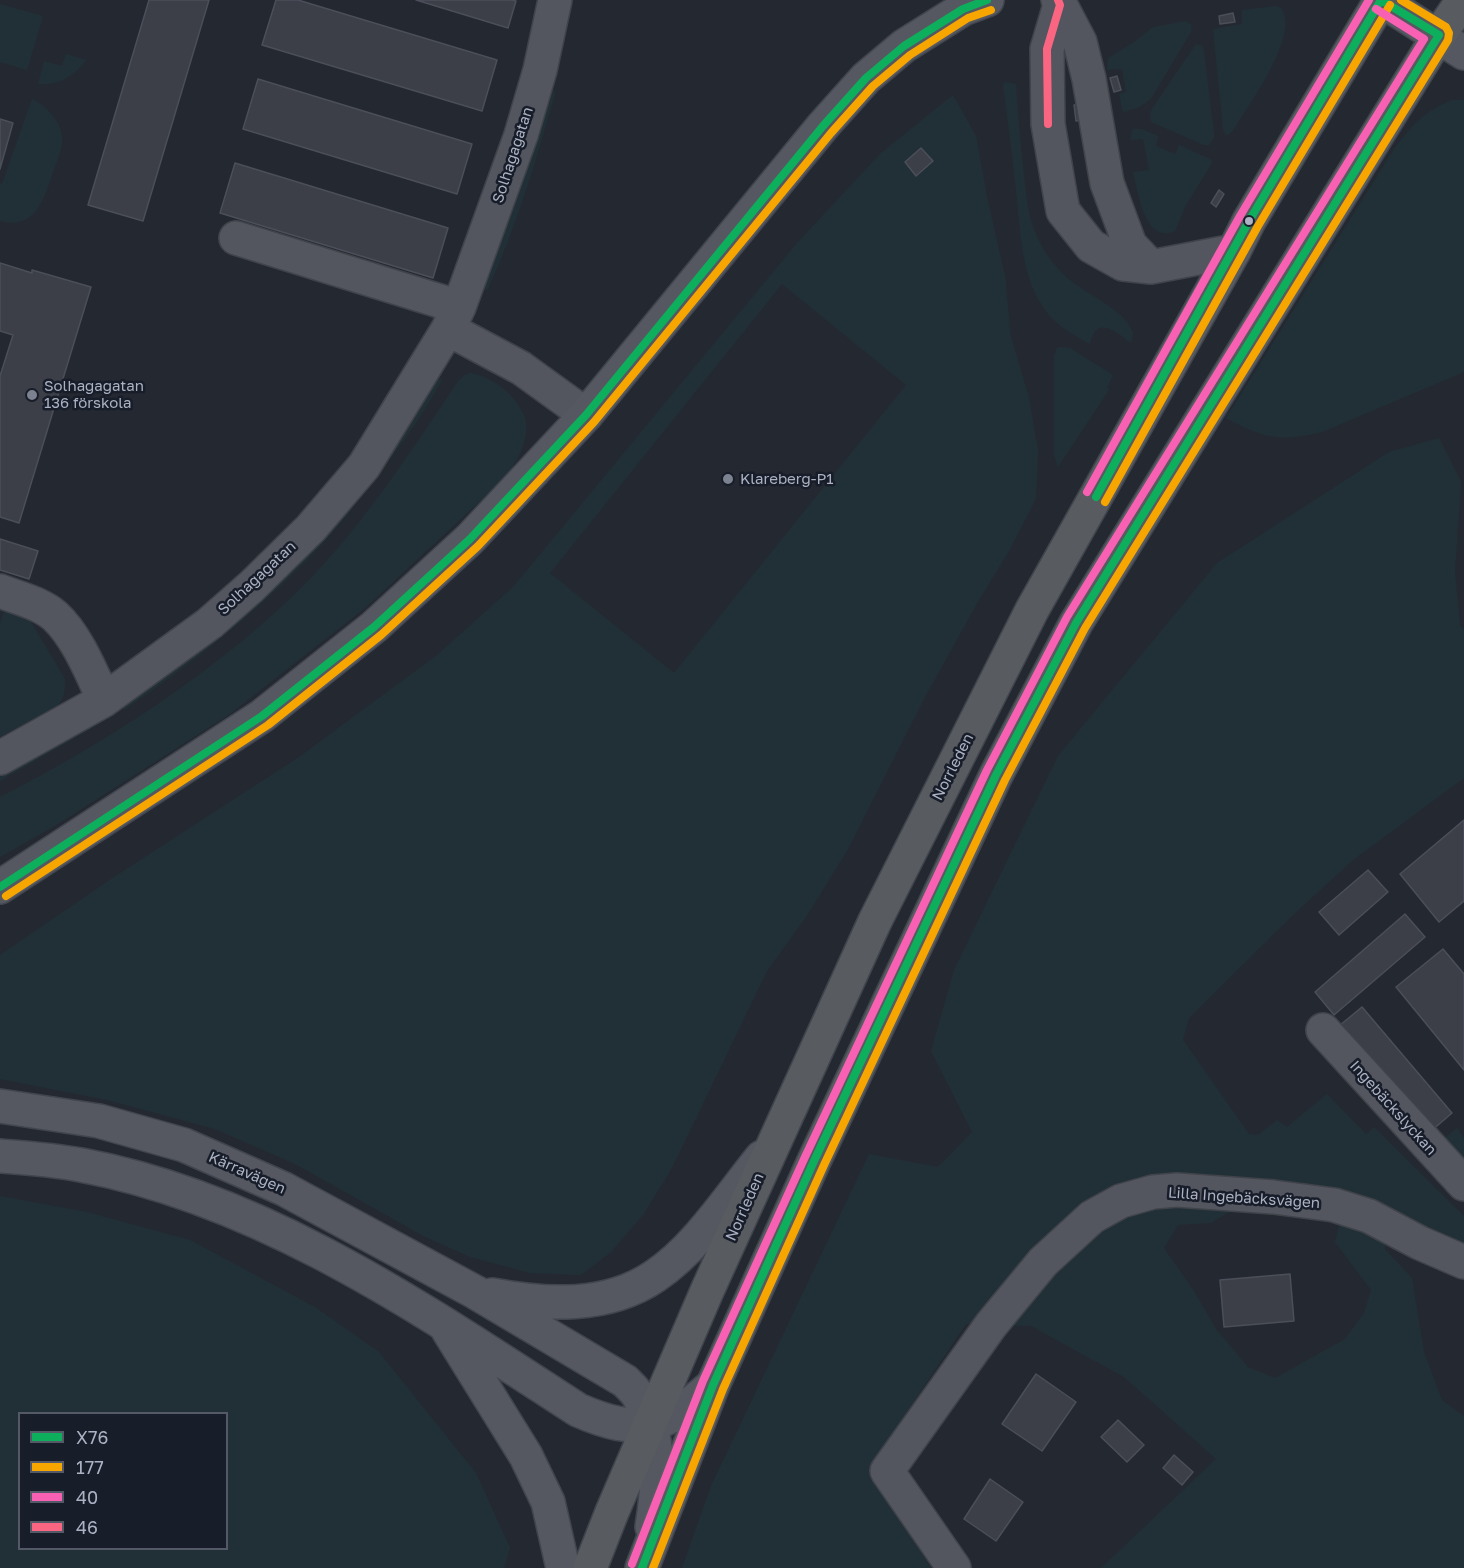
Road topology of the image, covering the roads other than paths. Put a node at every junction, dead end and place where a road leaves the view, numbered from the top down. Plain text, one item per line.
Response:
1 (555, 0) edge
2 (987, 0) edge
3 (1381, 0) edge
4 (1463, 0) edge
5 (1059, 2) edge
6 (1451, 44) edge
7 (236, 238) dead end
8 (1234, 251) junction
9 (1151, 267) junction
10 (454, 318) junction
11 (586, 415) junction
12 (0, 591) edge
13 (104, 700) junction
14 (0, 758) edge
15 (0, 887) edge
16 (1323, 1030) dead end
17 (0, 1106) edge
18 (773, 1144) junction
19 (0, 1156) edge
20 (1464, 1184) edge
21 (1464, 1262) edge
22 (475, 1293) junction
23 (444, 1323) junction
24 (713, 1386) junction
25 (649, 1425) junction
26 (645, 1559) edge
27 (563, 1568) edge
28 (590, 1568) edge
29 (954, 1568) edge

1 - 10 street, Solhagagatan
2 - 11 main road
3 - 6 main road
3 - 8 highway, Norrleden
4 - 6 highway
5 - 9 street
5 - 9 street
6 - 24 highway
7 - 10 street
8 - 9 street
8 - 18 highway, Norrleden
10 - 11 street
10 - 13 street, Solhagagatan
11 - 15 main road
12 - 13 street
13 - 14 street, Solhagagatan
16 - 20 street, Ingebäckslyckan
17 - 22 main road, Kärravägen
18 - 22 main road, Kärravägen
18 - 25 highway, Norrleden
19 - 23 main road
21 - 29 street, Lilla Ingebäcksvägen
22 - 25 main road, Kärravägen
23 - 25 main road
23 - 27 main road
24 - 25 main road
24 - 26 highway
25 - 26 main road, Kärravägen
25 - 28 highway, Norrleden

